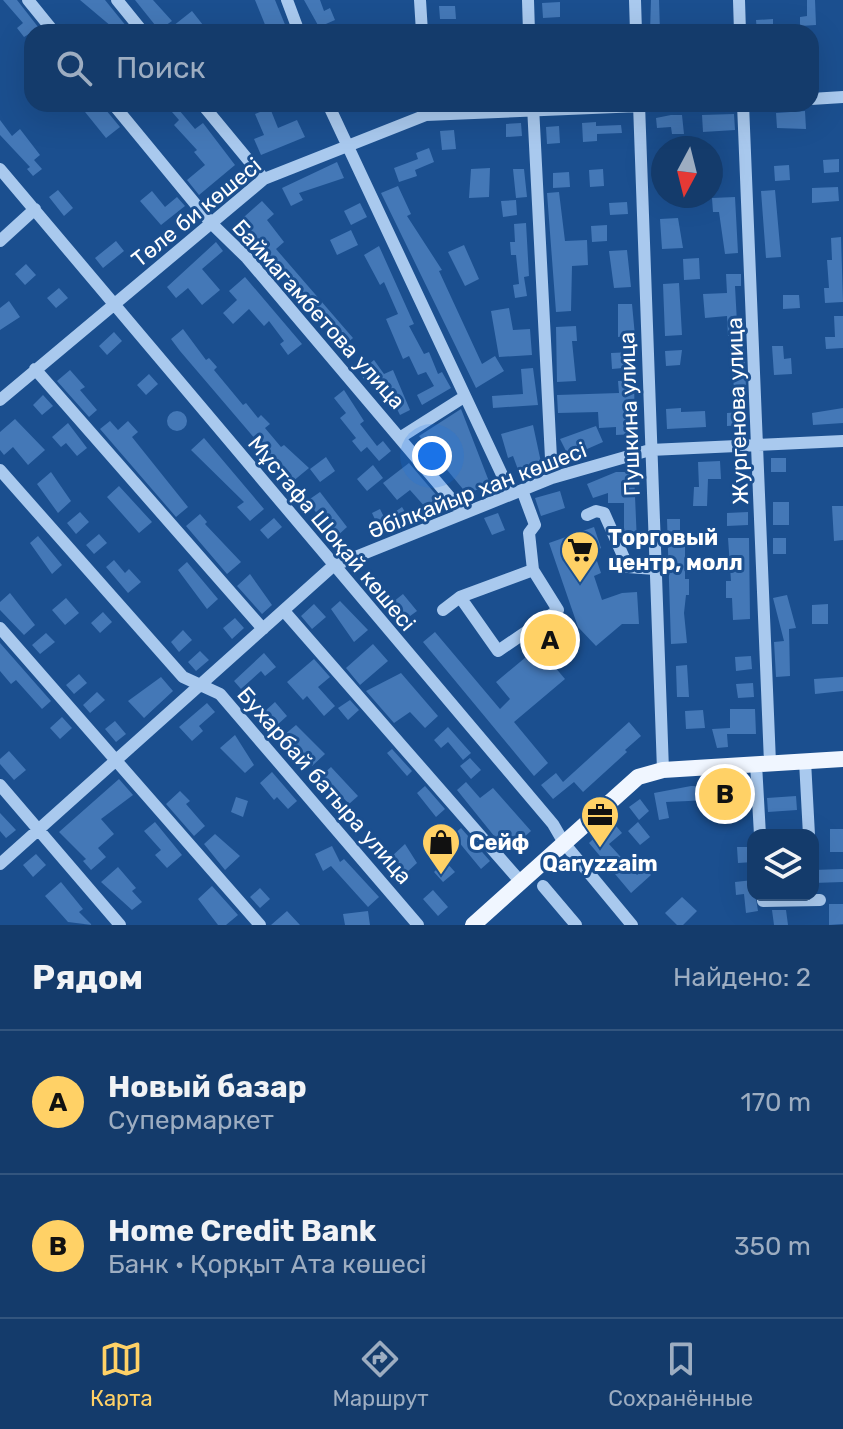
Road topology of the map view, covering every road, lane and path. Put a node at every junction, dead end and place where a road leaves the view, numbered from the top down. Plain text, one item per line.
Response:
1 (28, 0) edge
2 (117, 0) edge
3 (287, 0) edge
4 (420, 0) edge
5 (528, 0) edge
6 (635, 0) edge
7 (739, 0) edge
8 (48, 24) edge
9 (136, 24) edge
10 (296, 24) edge
11 (422, 24) edge
12 (529, 24) edge
13 (636, 24) edge
14 (740, 24) edge
15 (843, 97) edge
16 (819, 98) edge
17 (120, 112) edge
18 (209, 112) edge
19 (331, 112) edge
20 (418, 112) edge
21 (533, 112) edge
22 (640, 112) edge
23 (743, 112) edge
24 (344, 145) junction
25 (0, 169) edge
26 (264, 179) junction
27 (35, 209) junction
28 (211, 223) junction
29 (0, 241) edge
30 (115, 304) junction
31 (35, 369) junction
32 (464, 397) junction
33 (0, 400) edge
34 (401, 437) junction
35 (843, 441) edge
36 (759, 445) junction
37 (650, 450) junction
38 (0, 470) edge
39 (552, 478) junction
40 (517, 492) junction
41 (463, 513) junction
42 (587, 515) dead end
43 (333, 566) junction
44 (655, 569) junction
45 (533, 570) junction
46 (460, 597) junction
47 (443, 610) dead end
48 (284, 611) junction
49 (0, 628) edge
50 (263, 629) junction
51 (201, 685) junction
52 (843, 759) edge
53 (117, 760) junction
54 (805, 761) junction
55 (763, 764) junction
56 (663, 770) junction
57 (0, 785) edge
58 (760, 829) edge
59 (809, 829) edge
60 (39, 830) junction
61 (564, 843) junction
62 (0, 864) edge
63 (520, 881) junction
64 (543, 886) dead end
65 (120, 925) edge
66 (260, 925) edge
67 (418, 925) edge
68 (473, 925) edge
69 (576, 925) edge
70 (632, 925) edge

1 - 8 street
2 - 9 street
3 - 10 street
4 - 11 street
5 - 12 street
6 - 13 street
7 - 14 street
15 - 16 street
17 - 28 street, Баймагамбетова улица
18 - 26 street
19 - 24 street
20 - 24 street, Төле би көшесі
21 - 39 street
22 - 37 street, Пушкина улица
23 - 36 street, Жургенова улица
24 - 26 street, Төле би көшесі
24 - 32 street
25 - 27 street, Мұстафа Шоқай көшесі
26 - 28 street, Төле би көшесі
27 - 29 street
27 - 30 street, Мұстафа Шоқай көшесі
28 - 30 street, Төле би көшесі
28 - 34 street, Баймагамбетова улица
30 - 31 street, Төле би көшесі
30 - 43 street, Мұстафа Шоқай көшесі
31 - 33 street, Төле би көшесі
31 - 50 street
32 - 34 street
32 - 40 street
34 - 41 street, Баймагамбетова улица
35 - 36 street, Әбілқайыр хан көшесі
36 - 37 street, Әбілқайыр хан көшесі
36 - 55 street, Жургенова улица
37 - 39 street, Әбілқайыр хан көшесі
37 - 44 street, Пушкина улица
38 - 51 street, Бухарбай батыра улица
39 - 40 street, Әбілқайыр хан көшесі
40 - 41 street, Әбілқайыр хан көшесі
40 - 45 street
41 - 43 street, Әбілқайыр хан көшесі
42 - 44 street
43 - 48 street, Әбілқайыр хан көшесі
43 - 61 street, Мұстафа Шоқай көшесі
44 - 56 street, Пушкина улица
45 - 46 street
45 - 46 street
46 - 47 street
48 - 50 street, Әбілқайыр хан көшесі
48 - 63 street
49 - 53 street
50 - 51 street, Әбілқайыр хан көшесі
51 - 53 street, Әбілқайыр хан көшесі
51 - 67 street, Бухарбай батыра улица
52 - 54 main road
53 - 60 street, Әбілқайыр хан көшесі
53 - 66 street
54 - 55 main road
54 - 59 street
55 - 56 main road
55 - 58 street, Жургенова улица
56 - 61 main road
57 - 60 street
60 - 62 street, Әбілқайыр хан көшесі
60 - 65 street
61 - 63 main road
61 - 70 street, Мұстафа Шоқай көшесі
63 - 68 main road
64 - 69 street

